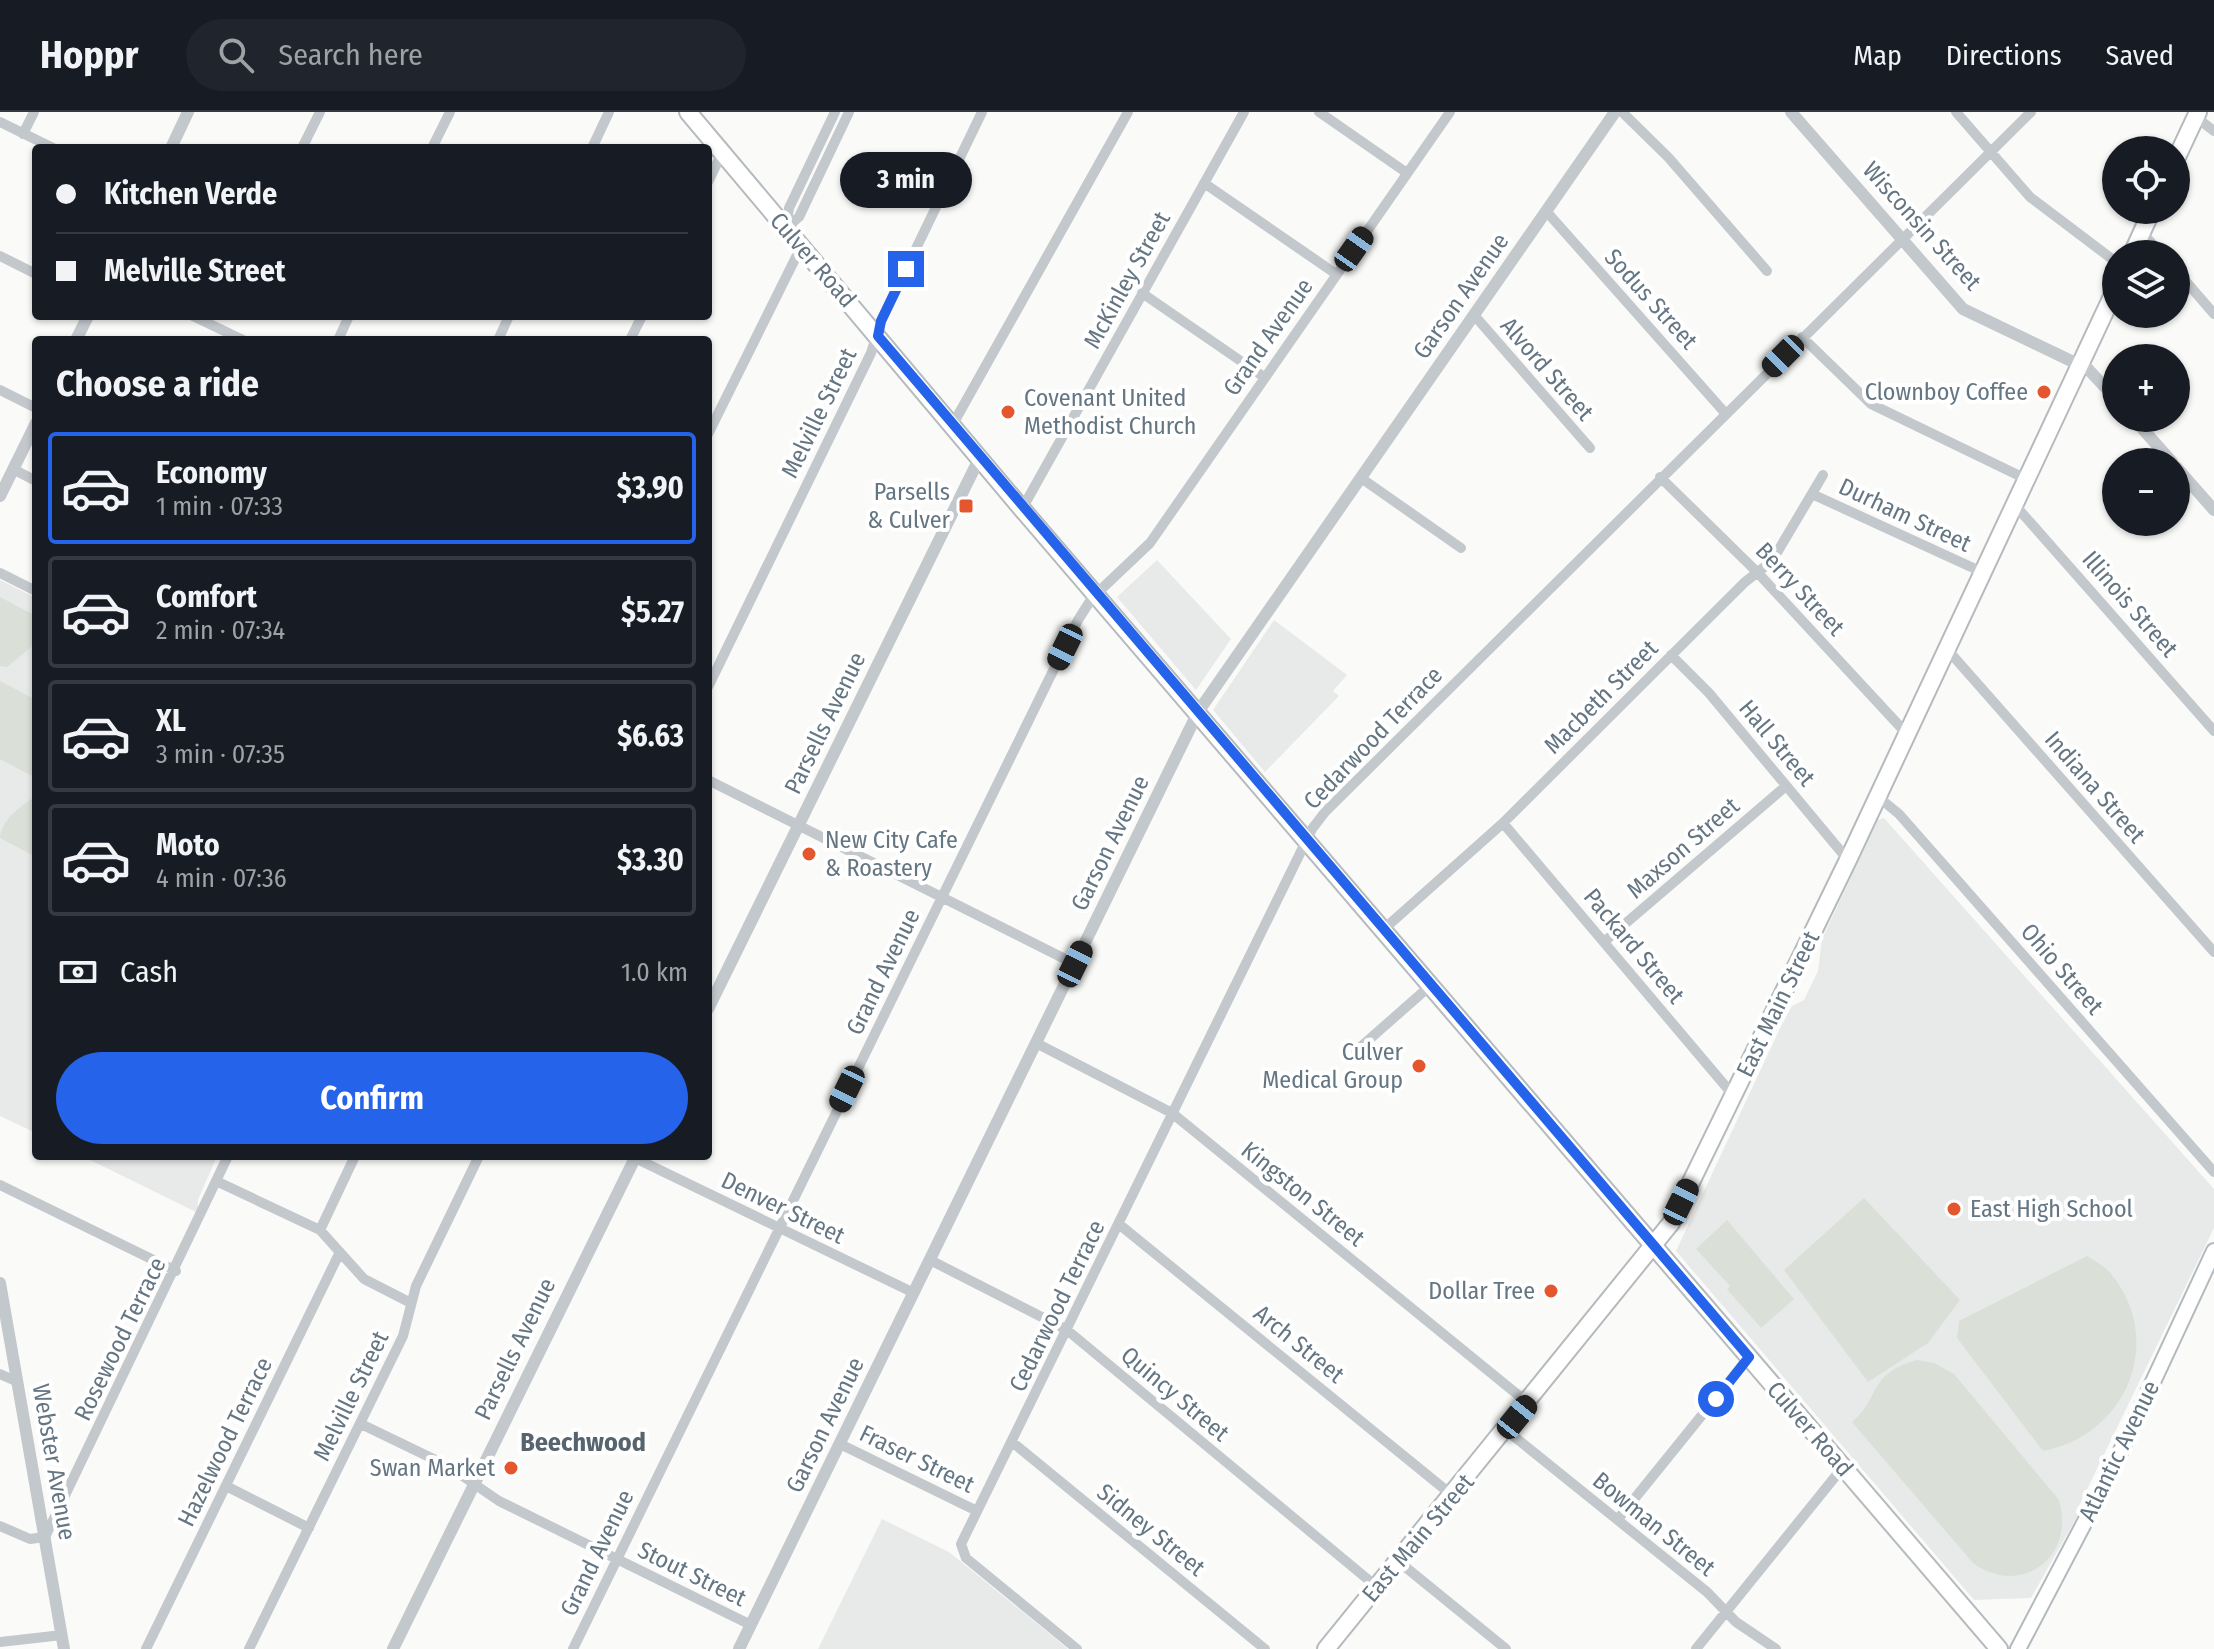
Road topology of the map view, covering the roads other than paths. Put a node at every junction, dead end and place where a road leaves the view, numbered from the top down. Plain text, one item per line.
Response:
1 (34, 112) edge
2 (188, 112) edge
3 (320, 112) edge
4 (450, 112) edge
5 (609, 112) edge
6 (835, 112) edge
7 (849, 112) edge
8 (982, 112) edge
9 (1128, 112) edge
10 (1244, 112) edge
11 (1319, 112) edge
12 (1450, 112) edge
13 (1615, 112) edge
14 (1622, 112) edge
15 (1791, 112) edge
16 (1956, 112) edge
17 (2031, 112) edge
18 (2197, 114) edge
19 (695, 115) edge
20 (0, 122) edge
21 (2214, 131) edge
22 (23, 134) junction
23 (2187, 136) edge
24 (44, 144) edge
25 (173, 144) edge
26 (304, 144) edge
27 (434, 144) edge
28 (594, 144) edge
29 (1989, 150) junction
30 (722, 153) junction
31 (1407, 173) junction
32 (712, 174) edge
33 (1204, 183) junction
34 (1546, 211) junction
35 (2146, 224) edge
36 (786, 228) junction
37 (2142, 232) junction
38 (1902, 238) junction
39 (2138, 240) edge
40 (2149, 240) edge
41 (801, 247) junction
42 (2102, 251) edge
43 (0, 256) edge
44 (1767, 271) dead end
45 (32, 272) edge
46 (1336, 274) junction
47 (2190, 286) edge
48 (1142, 293) junction
49 (2214, 314) edge
50 (1474, 315) junction
51 (2102, 318) edge
52 (201, 320) edge
53 (235, 336) edge
54 (878, 336) junction
55 (1802, 337) junction
56 (2080, 365) junction
57 (1264, 377) junction
58 (2102, 382) edge
59 (0, 390) edge
60 (32, 406) edge
61 (1726, 414) junction
62 (953, 424) junction
63 (712, 426) edge
64 (32, 431) edge
65 (2145, 432) edge
66 (1590, 448) dead end
67 (2160, 448) edge
68 (980, 457) junction
69 (13, 469) junction
70 (1823, 475) dead end
71 (1660, 477) junction
72 (1361, 478) junction
73 (32, 479) edge
74 (2026, 479) junction
75 (2190, 483) edge
76 (1812, 494) junction
77 (0, 496) edge
78 (2014, 504) junction
79 (1022, 509) junction
80 (2214, 510) edge
81 (1461, 548) dead end
82 (1982, 572) junction
83 (0, 573) edge
84 (1758, 573) junction
85 (32, 589) edge
86 (1097, 593) junction
87 (1946, 648) junction
88 (1671, 655) junction
89 (712, 679) edge
90 (1198, 712) junction
91 (2214, 731) edge
92 (1906, 733) junction
93 (712, 782) edge
94 (1786, 786) junction
95 (1877, 796) junction
96 (1503, 823) junction
97 (799, 824) junction
98 (1307, 839) junction
99 (1848, 860) junction
100 (943, 896) junction
101 (1384, 929) junction
102 (1605, 941) junction
103 (2214, 952) edge
104 (1075, 964) junction
105 (1431, 985) junction
106 (712, 1001) edge
107 (1036, 1043) junction
108 (1356, 1051) dead end
109 (1733, 1095) junction
110 (1172, 1113) junction
111 (226, 1160) edge
112 (353, 1160) edge
113 (477, 1160) edge
114 (634, 1160) edge
115 (641, 1160) edge
116 (2214, 1172) edge
117 (216, 1181) junction
118 (0, 1185) edge
119 (1120, 1225) junction
120 (779, 1228) junction
121 (320, 1230) junction
122 (1654, 1247) junction
123 (2214, 1251) edge
124 (340, 1252) junction
125 (930, 1260) junction
126 (176, 1271) junction
127 (0, 1283) edge
128 (914, 1293) junction
129 (411, 1303) junction
130 (1067, 1330) junction
131 (1749, 1357) junction
132 (0, 1374) edge
133 (18, 1382) junction
134 (1528, 1403) junction
135 (361, 1424) junction
136 (1506, 1430) junction
137 (1012, 1442) junction
138 (840, 1444) junction
139 (1843, 1467) junction
140 (474, 1483) junction
141 (226, 1486) junction
142 (1453, 1496) junction
143 (977, 1511) junction
144 (1618, 1519) junction
145 (0, 1526) edge
146 (309, 1528) junction
147 (45, 1537) junction
148 (616, 1559) junction
149 (1398, 1561) junction
150 (1377, 1587) junction
151 (1726, 1612) junction
152 (751, 1625) junction
153 (62, 1635) junction
154 (0, 1642) edge
155 (64, 1649) edge
156 (146, 1649) edge
157 (249, 1649) edge
158 (393, 1649) edge
159 (573, 1649) edge
160 (739, 1649) edge
161 (1077, 1649) edge
162 (1265, 1649) edge
163 (1326, 1649) edge
164 (1506, 1649) edge
165 (1696, 1649) edge
166 (1776, 1649) edge
167 (1999, 1649) edge
168 (2018, 1649) edge

1 - 22 street
2 - 25 street
3 - 26 street
4 - 27 street
5 - 28 street
6 - 36 street
7 - 36 street
8 - 54 street, Melville Street
9 - 62 street
10 - 33 street, McKinley Street
11 - 31 street
12 - 31 street, Grand Avenue
13 - 34 street, Garson Avenue
14 - 44 street
15 - 38 street, Wisconsin Street
16 - 29 street
17 - 29 street, Cedarwood Terrace
18 - 21 street
18 - 23 main road
19 - 30 main road, Culver Road
20 - 22 street
22 - 24 street
29 - 38 street, Cedarwood Terrace
29 - 42 street
30 - 32 street
30 - 36 main road, Culver Road
31 - 46 street, Grand Avenue
33 - 46 street
33 - 48 street, McKinley Street
34 - 50 street, Garson Avenue
34 - 61 street, Sodus Street
35 - 37 main road
36 - 41 main road, Culver Road
37 - 39 main road
37 - 40 street
38 - 55 street, Cedarwood Terrace
38 - 56 street, Wisconsin Street
41 - 54 main road, Culver Road
41 - 63 street
43 - 45 street
46 - 57 street, Grand Avenue
47 - 49 street
48 - 57 street
48 - 79 street, McKinley Street
50 - 66 street, Alvord Street
50 - 72 street, Garson Avenue
51 - 56 main road, East Main Street
52 - 53 street
54 - 62 main road, Culver Road
54 - 89 street, Melville Street
55 - 61 street, Cedarwood Terrace
55 - 74 street
56 - 58 street, Wisconsin Street
56 - 74 main road, East Main Street
57 - 86 street, Grand Avenue
59 - 60 street
61 - 71 street, Cedarwood Terrace
62 - 68 main road, Culver Road
64 - 69 street
65 - 67 street
68 - 79 main road, Culver Road
68 - 97 street, Parsells Avenue
69 - 73 street
69 - 77 street
70 - 76 street, Macbeth Street
71 - 84 street, Berry Street
71 - 98 street, Cedarwood Terrace
72 - 81 street
72 - 90 street, Garson Avenue
74 - 78 main road, East Main Street
75 - 80 street
76 - 82 street, Durham Street
76 - 84 street, Macbeth Street
78 - 82 main road, East Main Street
78 - 91 street, Illinois Street
79 - 86 main road, Culver Road
82 - 87 main road, East Main Street
83 - 85 street
84 - 88 street, Macbeth Street
84 - 92 street, Berry Street
86 - 90 main road, Culver Road
86 - 100 street, Grand Avenue
87 - 92 main road, East Main Street
87 - 103 street, Indiana Street
88 - 94 street, Hall Street
88 - 96 street, Macbeth Street
90 - 98 main road, Culver Road
90 - 104 street, Garson Avenue
92 - 95 main road, East Main Street
93 - 97 street
94 - 99 street, Hall Street
94 - 102 street, Maxson Street
95 - 99 main road, East Main Street
95 - 116 street, Ohio Street
96 - 101 street, Macbeth Street
96 - 102 street, Packard Street
97 - 100 street
97 - 106 street, Parsells Avenue
98 - 101 main road, Culver Road
98 - 110 street, Cedarwood Terrace
99 - 109 main road, East Main Street
100 - 104 street
100 - 120 street, Grand Avenue
101 - 105 main road, Culver Road
102 - 109 street, Packard Street
104 - 107 street, Garson Avenue
105 - 108 street
105 - 122 main road, Culver Road
107 - 110 street, Kingston Street
107 - 125 street, Garson Avenue
109 - 122 main road, East Main Street
110 - 119 street, Cedarwood Terrace
110 - 134 street, Kingston Street
111 - 117 street, Rosewood Terrace
112 - 121 street
113 - 129 street, Melville Street
114 - 140 street, Parsells Avenue
115 - 120 street, Denver Street
117 - 121 street
117 - 126 street, Rosewood Terrace
118 - 126 street
119 - 130 street, Cedarwood Terrace
119 - 142 street, Arch Street
120 - 128 street, Denver Street
120 - 148 street, Grand Avenue
121 - 124 street
122 - 131 main road, Culver Road
122 - 134 main road, East Main Street
123 - 168 main road, Atlantic Avenue
124 - 129 street
124 - 141 street, Hazelwood Terrace
125 - 128 street, Garson Avenue
125 - 130 street, Quincy Street
126 - 147 street, Rosewood Terrace
127 - 133 street, Webster Avenue
128 - 138 street, Garson Avenue
129 - 135 street, Melville Street
130 - 137 street, Cedarwood Terrace
130 - 150 street, Quincy Street
131 - 139 main road, Culver Road
131 - 144 street
132 - 133 street
133 - 147 street, Webster Avenue
134 - 136 main road, East Main Street
135 - 140 street, Stout Street
135 - 146 street, Melville Street
136 - 142 main road, East Main Street
136 - 144 street, Bowman Street
137 - 143 street, Cedarwood Terrace
137 - 162 street, Sidney Street
138 - 143 street, Fraser Street
138 - 152 street, Garson Avenue
139 - 151 street
139 - 167 main road, Culver Road
140 - 148 street, Stout Street
140 - 158 street, Parsells Avenue
141 - 146 street
141 - 156 street, Hazelwood Terrace
142 - 149 main road, East Main Street
143 - 161 street, Cedarwood Terrace
144 - 151 street, Bowman Street
145 - 147 street
146 - 157 street, Melville Street
147 - 153 street, Webster Avenue
148 - 152 street, Stout Street
148 - 159 street, Grand Avenue
149 - 150 main road, East Main Street
149 - 164 street
150 - 163 main road, East Main Street
151 - 165 street
151 - 166 street, Bowman Street
152 - 160 street, Garson Avenue
153 - 154 street
153 - 155 street, Webster Avenue

